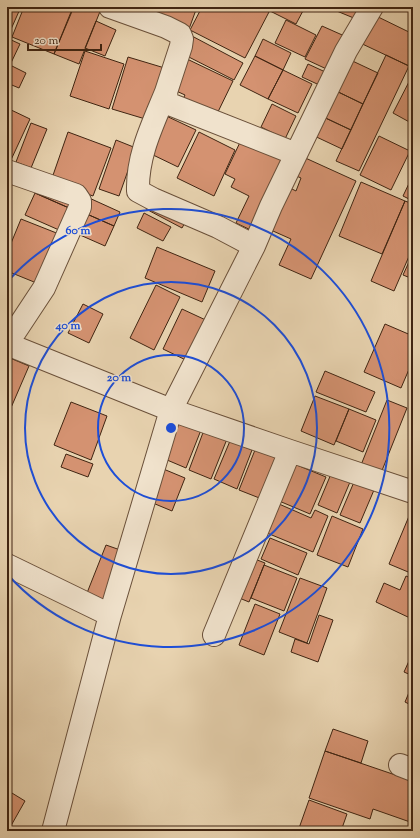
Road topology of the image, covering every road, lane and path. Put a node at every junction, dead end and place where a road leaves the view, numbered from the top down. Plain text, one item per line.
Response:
1 (110, 7) edge
2 (372, 7) edge
3 (166, 92) junction
4 (296, 154) junction
5 (7, 171) edge
6 (254, 246) junction
7 (7, 344) edge
8 (172, 410) junction
9 (290, 451) junction
10 (411, 484) edge
11 (7, 565) edge
12 (110, 615) junction
13 (214, 635) dead end
14 (53, 831) edge

1 - 3 street
2 - 4 street
3 - 4 street
3 - 6 street
4 - 6 street
5 - 7 street
6 - 8 street
7 - 8 street
8 - 9 street
8 - 12 street
9 - 10 street
9 - 13 street
11 - 12 street
12 - 14 street

